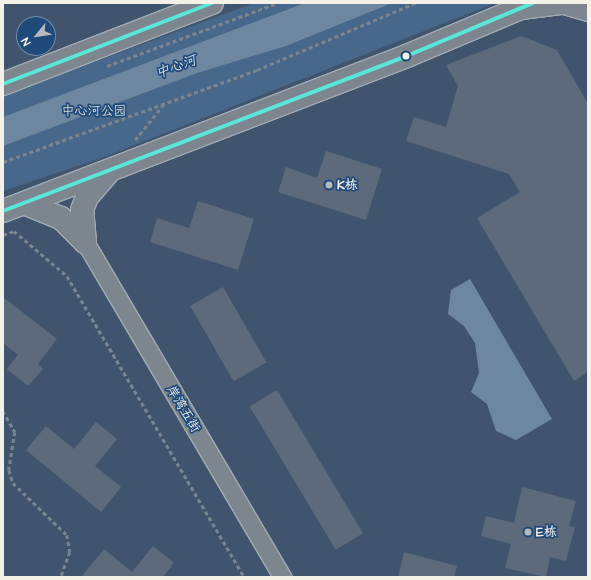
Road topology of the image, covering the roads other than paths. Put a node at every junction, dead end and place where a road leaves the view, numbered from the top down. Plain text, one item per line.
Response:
1 (212, 3) edge
2 (561, 3) edge
3 (564, 3) edge
4 (527, 6) edge
5 (588, 10) edge
6 (3, 84) edge
7 (109, 172) junction
8 (26, 204) junction
9 (3, 211) edge
10 (84, 242) junction
11 (282, 577) edge

1 - 6 main road
2 - 4 main road
3 - 5 main road
4 - 7 main road
7 - 8 main road
7 - 10 main road
8 - 9 main road
8 - 10 main road
10 - 11 street, 岸湾五街

